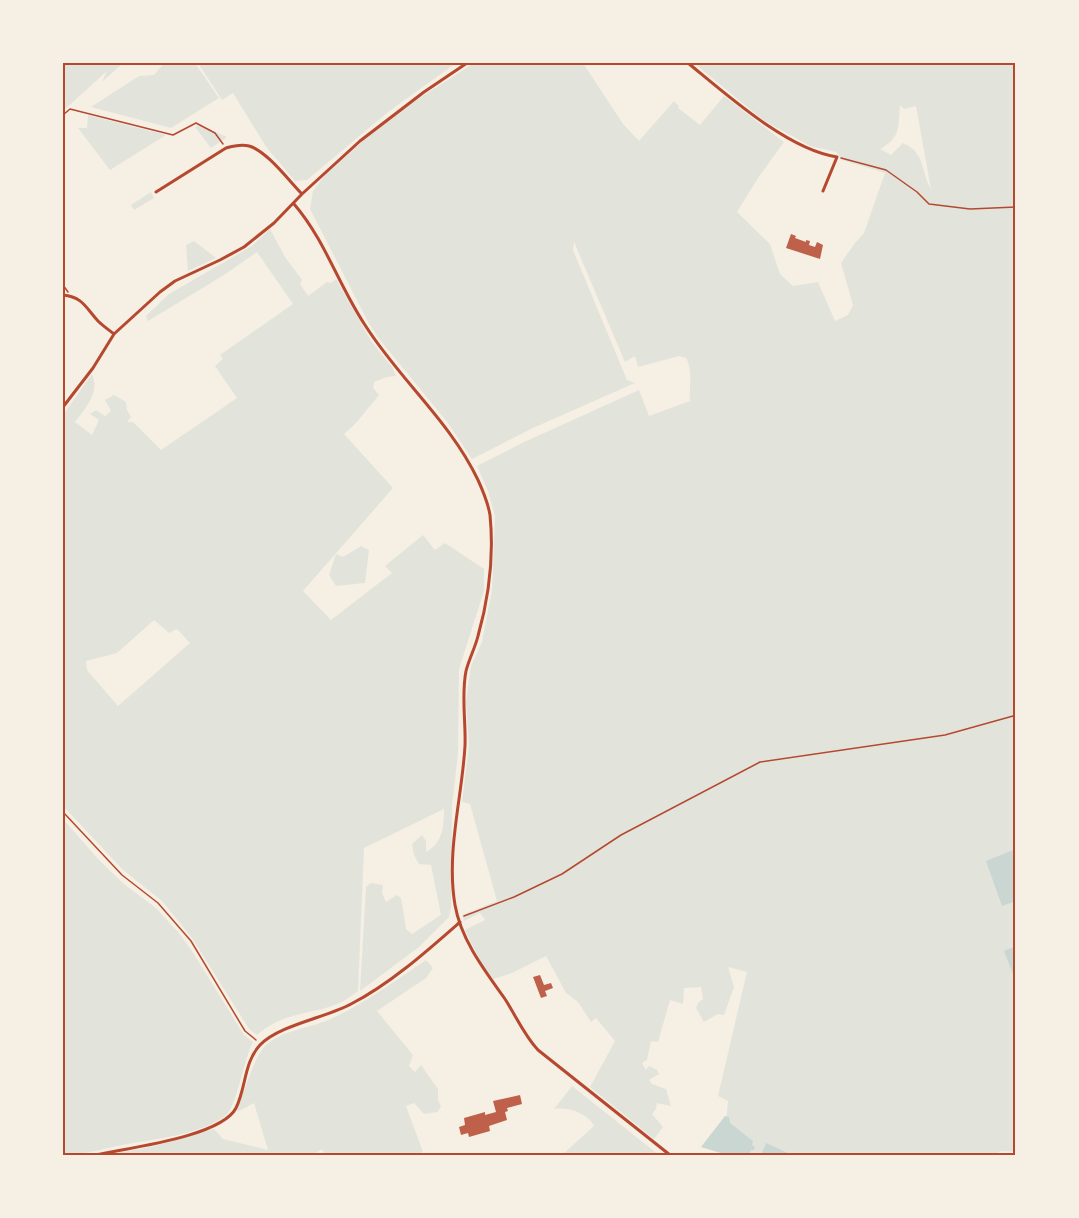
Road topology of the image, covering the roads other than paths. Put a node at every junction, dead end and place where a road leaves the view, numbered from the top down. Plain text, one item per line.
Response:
1 (467, 63) edge
2 (688, 63) edge
3 (822, 191) dead end
4 (156, 192) dead end
5 (302, 194) junction
6 (294, 204) junction
7 (63, 295) edge
8 (114, 334) junction
9 (63, 407) edge
10 (460, 920) junction
11 (96, 1155) edge
12 (670, 1155) edge

1 - 5 street
2 - 3 street
4 - 5 street
5 - 6 street
6 - 8 street
6 - 10 street
7 - 8 street
8 - 9 street
10 - 11 street
10 - 12 street

